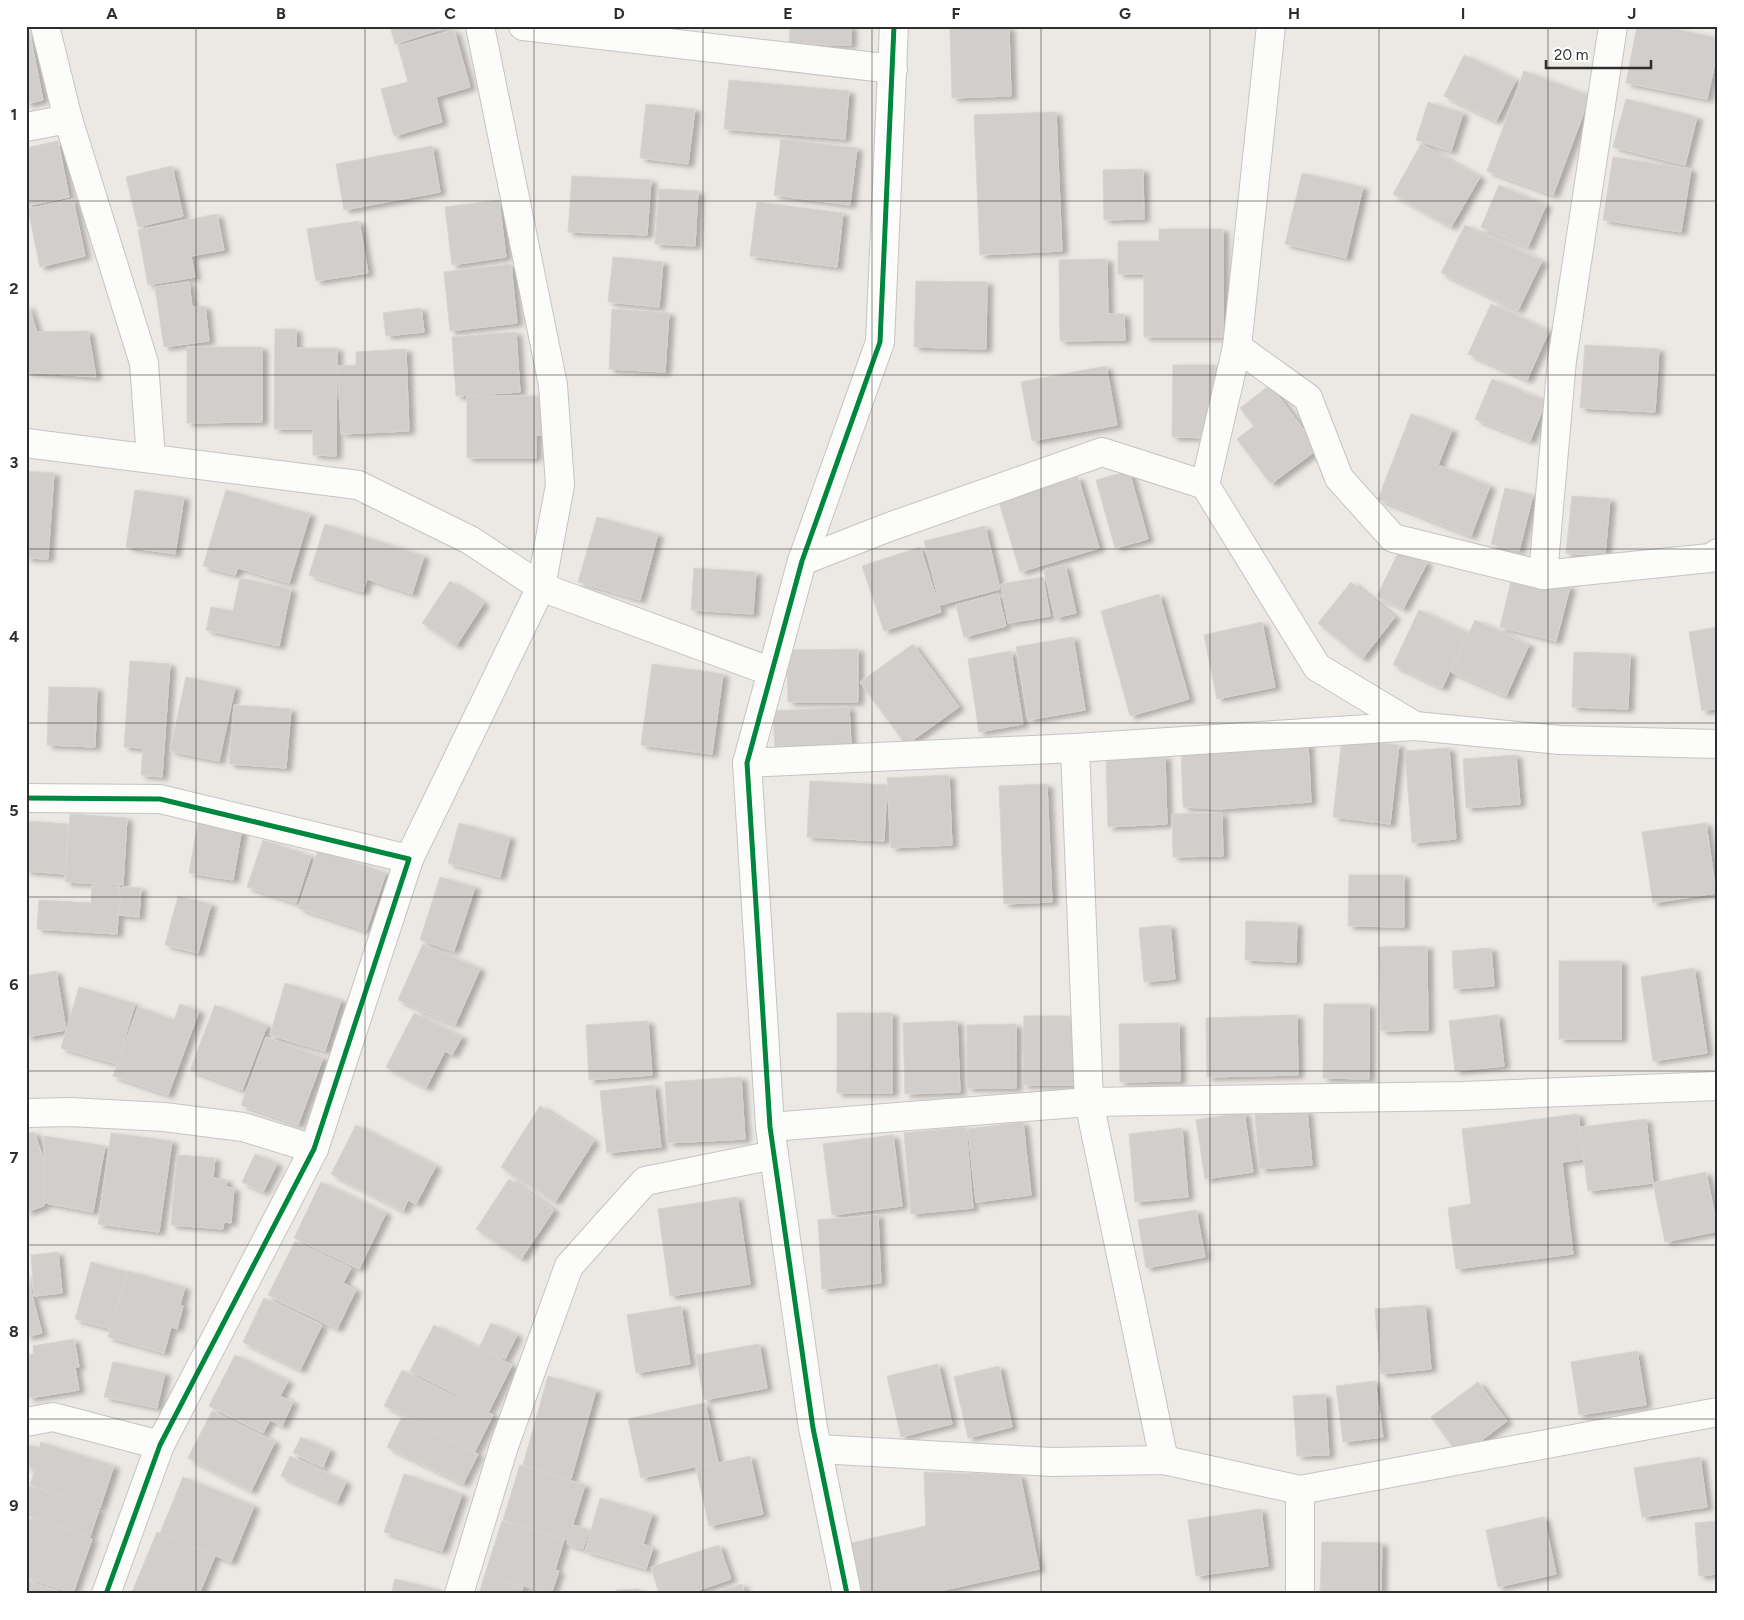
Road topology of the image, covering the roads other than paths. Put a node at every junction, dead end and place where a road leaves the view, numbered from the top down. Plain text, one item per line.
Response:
1 (45, 26) edge
2 (480, 26) edge
3 (523, 26) edge
4 (894, 26) edge
5 (1271, 26) edge
6 (1613, 26) edge
7 (893, 69) junction
8 (68, 119) junction
9 (26, 126) edge
10 (1237, 348) junction
11 (26, 443) edge
12 (151, 458) junction
13 (1205, 485) junction
14 (1718, 553) edge
15 (802, 561) junction
16 (1543, 575) junction
17 (542, 586) junction
18 (772, 672) junction
19 (1414, 726) junction
20 (1718, 744) edge
21 (1075, 748) junction
22 (747, 763) junction
23 (26, 798) edge
24 (409, 858) junction
25 (1718, 1086) edge
26 (1089, 1102) junction
27 (26, 1113) edge
28 (770, 1126) junction
29 (314, 1149) junction
30 (774, 1155) junction
31 (1718, 1412) edge
32 (26, 1422) edge
33 (160, 1445) junction
34 (818, 1449) junction
35 (1164, 1460) junction
36 (1300, 1490) junction
37 (106, 1594) edge
38 (459, 1594) edge
39 (847, 1594) edge
40 (1300, 1594) edge

1 - 8 street
2 - 17 street
3 - 7 street
4 - 7 street
5 - 10 street
6 - 16 street
7 - 15 street
8 - 9 street
8 - 12 street
10 - 13 street
10 - 16 street
11 - 12 street
12 - 17 street
13 - 15 street
13 - 19 street
14 - 16 street
15 - 18 street
17 - 18 street
17 - 24 street
18 - 22 street
19 - 20 street
19 - 21 street
21 - 22 street
21 - 26 street
22 - 28 street
23 - 24 street
24 - 29 street
25 - 26 street
26 - 28 street
26 - 35 street
27 - 29 street
28 - 30 street
29 - 33 street
30 - 34 street
30 - 38 street
31 - 36 street
32 - 33 street
33 - 37 street
34 - 35 street
34 - 39 street
35 - 36 street
36 - 40 street

